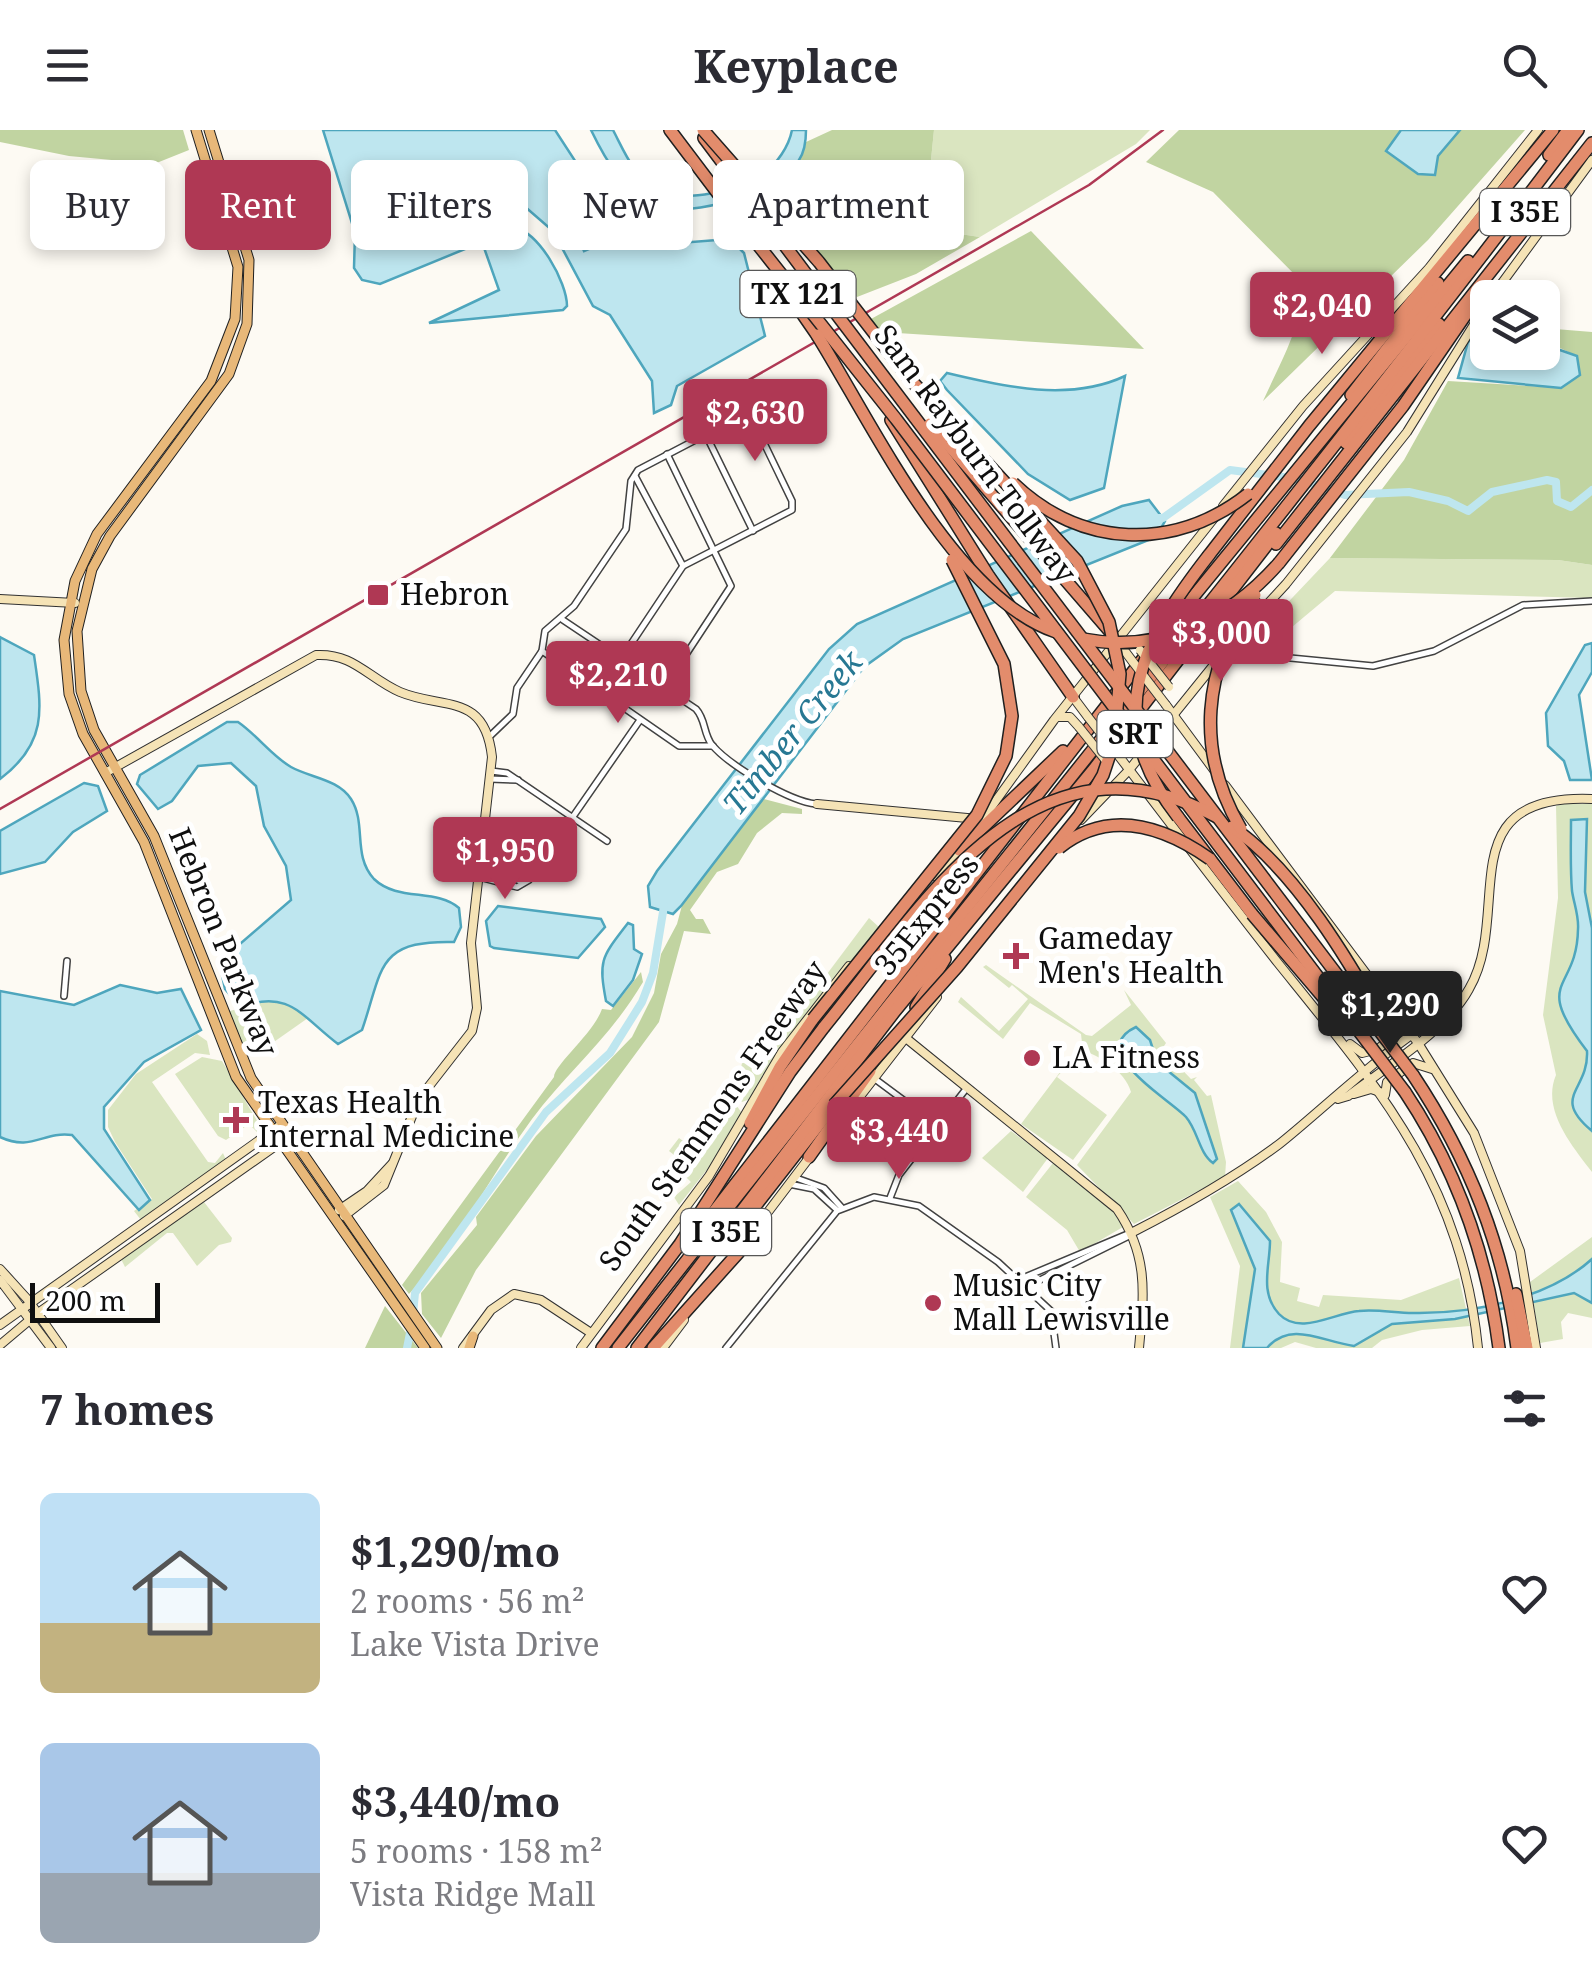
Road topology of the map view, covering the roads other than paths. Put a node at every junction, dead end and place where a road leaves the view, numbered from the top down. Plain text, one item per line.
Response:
1 (670, 130) edge
2 (700, 130) edge
3 (1538, 130) edge
4 (1553, 130) edge
5 (1565, 130) edge
6 (1578, 130) edge
7 (1588, 130) edge
8 (210, 132) edge
9 (198, 134) edge
10 (1592, 143) edge
11 (1592, 160) edge
12 (713, 187) edge
13 (759, 250) edge
14 (763, 250) edge
15 (1504, 280) edge
16 (1455, 289) junction
17 (1470, 294) edge
18 (825, 299) junction
19 (1426, 335) junction
20 (864, 376) junction
21 (947, 420) junction
22 (705, 434) junction
23 (667, 454) junction
24 (1327, 454) junction
25 (1273, 470) junction
26 (634, 475) junction
27 (1289, 520) junction
28 (938, 529) junction
29 (753, 531) junction
30 (714, 550) junction
31 (1278, 563) junction
32 (683, 566) junction
33 (0, 599) edge
34 (1592, 602) edge
35 (75, 603) junction
36 (563, 620) junction
37 (1133, 622) junction
38 (1241, 632) junction
39 (1114, 637) junction
40 (542, 651) junction
41 (1224, 652) junction
42 (621, 659) junction
43 (1103, 659) junction
44 (1133, 662) junction
45 (664, 688) junction
46 (1069, 692) junction
47 (1189, 693) junction
48 (1172, 714) junction
49 (640, 720) junction
50 (1054, 720) junction
51 (1080, 731) junction
52 (706, 733) junction
53 (489, 737) junction
54 (695, 746) junction
55 (716, 748) junction
56 (99, 752) junction
57 (1116, 752) junction
58 (1139, 756) junction
59 (115, 767) junction
60 (1129, 770) junction
61 (105, 773) junction
62 (490, 775) junction
63 (1112, 786) junction
64 (1141, 786) junction
65 (1592, 799) edge
66 (817, 804) joint
67 (574, 818) junction
68 (982, 820) junction
69 (607, 841) dead end
70 (959, 850) junction
71 (1048, 856) junction
72 (1210, 859) junction
73 (480, 864) junction
74 (478, 877) junction
75 (525, 883) junction
76 (183, 911) junction
77 (171, 916) junction
78 (962, 929) junction
79 (1321, 950) junction
80 (66, 961) dead end
81 (64, 996) dead end
82 (1320, 1012) junction
83 (1396, 1014) junction
84 (1415, 1039) junction
85 (907, 1040) junction
86 (238, 1049) junction
87 (226, 1054) junction
88 (1436, 1071) junction
89 (1369, 1075) junction
90 (1415, 1077) junction
91 (875, 1079) junction
92 (968, 1087) junction
93 (1403, 1090) junction
94 (1349, 1095) junction
95 (1385, 1096) junction
96 (1338, 1099) junction
97 (282, 1124) junction
98 (938, 1126) junction
99 (271, 1131) junction
100 (290, 1135) junction
101 (280, 1144) junction
102 (736, 1155) junction
103 (809, 1157) junction
104 (791, 1181) junction
105 (890, 1199) junction
106 (839, 1209) junction
107 (344, 1212) junction
108 (333, 1219) junction
109 (1132, 1232) junction
110 (105, 1248) junction
111 (738, 1252) junction
112 (114, 1259) junction
113 (685, 1262) junction
114 (0, 1269) edge
115 (0, 1280) edge
116 (1018, 1280) junction
117 (1026, 1287) junction
118 (1517, 1291) junction
119 (26, 1304) junction
120 (1521, 1312) junction
121 (34, 1316) junction
122 (0, 1325) edge
123 (591, 1333) junction
124 (474, 1336) joint
125 (0, 1345) edge
126 (644, 1345) edge
127 (51, 1348) edge
128 (62, 1348) edge
129 (425, 1348) edge
130 (437, 1348) edge
131 (466, 1348) edge
132 (581, 1348) edge
133 (606, 1348) edge
134 (618, 1348) edge
135 (626, 1348) edge
136 (663, 1348) edge
137 (726, 1348) edge
138 (1056, 1348) edge
139 (1139, 1348) edge
140 (1478, 1348) edge
141 (1496, 1348) edge
142 (1516, 1348) edge
143 (1527, 1348) edge
144 (1536, 1348) edge

1 - 12 highway, TX 121
2 - 18 highway, TX 121, bridge
2 - 21 highway, bridge
3 - 16 main road, South Stemmons Freeway
4 - 16 highway
5 - 16 highway, South Stemmons Freeway / I 35E
6 - 16 highway
7 - 16 highway, South Stemmons Freeway / I 35E
8 - 35 main road
9 - 35 main road
10 - 16 highway
11 - 15 main road, South Stemmons Freeway
13 - 28 highway, bridge
14 - 20 highway, TX 121, bridge
16 - 17 main road, South Stemmons Freeway
16 - 19 highway
16 - 19 highway, South Stemmons Freeway / I 35E
16 - 19 highway
16 - 25 highway
16 - 37 main road, South Stemmons Freeway
16 - 38 main road, South Stemmons Freeway
18 - 39 highway, bridge
18 - 79 highway, Sam Rayburn Tollway / SRT, bridge
19 - 24 highway, South Stemmons Freeway / I 35E
19 - 24 highway
19 - 31 highway
20 - 46 highway, bridge
20 - 93 highway, Sam Rayburn Tollway / SRT, bridge
21 - 25 highway, bridge
21 - 71 highway, bridge
22 - 23 street
22 - 29 street
22 - 29 street
23 - 26 street
23 - 30 street
24 - 27 highway
24 - 27 highway
24 - 51 highway, South Stemmons Freeway / I 35E
25 - 72 highway, bridge
26 - 32 street
26 - 36 street
27 - 41 highway
27 - 78 highway, I 35E
27 - 113 highway, 35Express
28 - 31 highway, bridge
28 - 102 highway, bridge
29 - 30 street
30 - 32 street
30 - 45 street
31 - 79 highway, bridge
32 - 42 street
33 - 35 main road
34 - 38 street
35 - 56 main road
36 - 40 street
36 - 42 street
37 - 39 main road, South Stemmons Freeway
37 - 47 main road, bridge
38 - 41 main road, South Stemmons Freeway
39 - 43 main road, South Stemmons Freeway
39 - 44 main road
40 - 49 street
40 - 53 street
41 - 47 main road, South Stemmons Freeway
42 - 45 street
43 - 44 main road
43 - 46 main road, South Stemmons Freeway
44 - 48 main road, bridge
45 - 52 street
46 - 50 main road, South Stemmons Freeway
46 - 57 main road, bridge
47 - 48 main road, South Stemmons Freeway
48 - 58 main road, South Stemmons Freeway
48 - 83 main road
49 - 54 street
49 - 67 street
50 - 51 main road
50 - 68 main road, South Stemmons Freeway
51 - 63 main road, bridge
51 - 70 highway
51 - 133 highway, South Stemmons Freeway / I 35E
52 - 54 street
52 - 55 street
53 - 59 main road
53 - 62 main road
54 - 55 street
55 - 66 street
56 - 59 main road, Hebron Parkway
56 - 61 main road, Hebron Parkway
57 - 58 main road
57 - 60 main road
58 - 60 main road, South Stemmons Freeway
59 - 61 main road
59 - 76 main road, Hebron Parkway
60 - 63 main road, South Stemmons Freeway
60 - 64 main road
61 - 77 main road, Hebron Parkway
62 - 67 street
62 - 73 main road
63 - 64 main road
63 - 85 main road, South Stemmons Freeway
64 - 82 main road
65 - 84 main road
66 - 68 main road
67 - 69 street
67 - 75 street
68 - 70 main road, South Stemmons Freeway
70 - 123 main road, South Stemmons Freeway
71 - 72 highway, bridge
71 - 126 highway, bridge
72 - 93 highway, bridge
73 - 74 main road
73 - 75 street
74 - 75 street
74 - 107 main road
76 - 77 main road
76 - 86 main road, Hebron Parkway
77 - 87 main road, Hebron Parkway
78 - 103 highway
78 - 126 highway, I 35E
79 - 90 highway, Sam Rayburn Tollway / SRT, bridge
80 - 81 street
82 - 83 main road
82 - 89 main road
83 - 84 main road
84 - 88 main road
84 - 89 main road
85 - 91 main road, South Stemmons Freeway
85 - 92 main road
86 - 87 main road
86 - 97 main road, Hebron Parkway
87 - 99 main road, Hebron Parkway
88 - 95 main road
88 - 118 main road
89 - 94 main road
89 - 95 main road
89 - 96 main road
90 - 102 highway, bridge
90 - 118 highway, Sam Rayburn Tollway / SRT
91 - 98 street
91 - 103 main road, South Stemmons Freeway
92 - 98 street
92 - 109 main road
93 - 141 highway, Sam Rayburn Tollway / SRT
94 - 95 main road
94 - 96 main road
95 - 140 main road
96 - 109 main road
97 - 99 main road
97 - 100 main road, Hebron Parkway
98 - 105 street
99 - 101 main road, Hebron Parkway
99 - 110 main road
100 - 101 main road
100 - 107 main road, Hebron Parkway
101 - 108 main road, Hebron Parkway
101 - 112 main road
102 - 133 highway
103 - 104 main road, South Stemmons Freeway
104 - 106 street
104 - 111 main road, South Stemmons Freeway
105 - 106 street
105 - 116 street
106 - 137 street
107 - 108 main road
107 - 130 main road, Hebron Parkway
108 - 129 main road, Hebron Parkway
109 - 116 street
109 - 117 street
109 - 139 main road
110 - 112 main road
110 - 119 main road
111 - 126 highway
111 - 136 main road, South Stemmons Freeway
112 - 121 main road
113 - 134 highway, 35Express
113 - 135 highway
114 - 119 main road
115 - 119 main road
116 - 117 street
117 - 138 street
118 - 120 highway, Sam Rayburn Tollway / SRT
118 - 120 main road
119 - 121 main road
119 - 122 main road
120 - 142 highway, Sam Rayburn Tollway / SRT
120 - 143 highway
120 - 144 main road
121 - 125 main road
121 - 127 main road
121 - 128 main road
123 - 124 main road
123 - 132 main road, South Stemmons Freeway
124 - 131 main road

